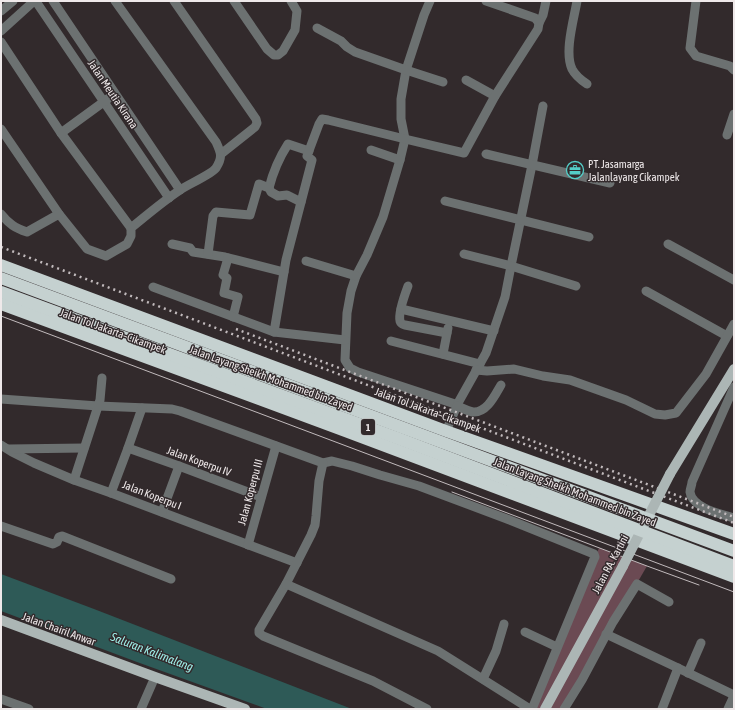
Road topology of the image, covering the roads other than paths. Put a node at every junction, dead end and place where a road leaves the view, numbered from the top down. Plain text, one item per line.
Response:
1 (13, 1) edge
2 (53, 1) edge
3 (115, 1) edge
4 (174, 1) edge
5 (234, 1) edge
6 (291, 1) edge
7 (430, 1) edge
8 (486, 1) edge
9 (546, 1) edge
10 (577, 1) edge
11 (696, 1) edge
12 (35, 2) edge
13 (1, 11) edge
14 (539, 23) junction
15 (317, 28) dead end
16 (1, 31) edge
17 (1, 42) edge
18 (406, 70) junction
19 (734, 70) edge
20 (466, 80) dead end
21 (443, 82) dead end
22 (587, 84) dead end
23 (115, 94) junction
24 (495, 96) junction
25 (104, 102) junction
26 (543, 106) dead end
27 (734, 114) edge
28 (1, 130) edge
29 (60, 133) junction
30 (727, 135) dead end
31 (405, 139) junction
32 (371, 150) dead end
33 (309, 151) junction
34 (221, 154) junction
35 (486, 154) dead end
36 (400, 160) junction
37 (532, 165) junction
38 (610, 183) dead end
39 (269, 188) junction
40 (180, 190) junction
41 (169, 198) junction
42 (445, 201) dead end
43 (301, 202) junction
44 (1, 214) edge
45 (59, 214) junction
46 (521, 220) junction
47 (131, 228) junction
48 (589, 237) dead end
49 (172, 244) dead end
50 (668, 244) dead end
51 (208, 254) junction
52 (464, 254) dead end
53 (228, 258) junction
54 (306, 261) dead end
55 (1, 265) edge
56 (511, 266) junction
57 (284, 272) junction
58 (356, 276) junction
59 (1, 278) edge
60 (734, 280) edge
61 (408, 286) dead end
62 (576, 286) dead end
63 (153, 287) dead end
64 (646, 291) dead end
65 (1, 292) edge
66 (1, 304) edge
67 (401, 309) junction
68 (233, 316) junction
69 (450, 320) junction
70 (734, 324) edge
71 (494, 331) junction
72 (274, 332) junction
73 (447, 333) junction
74 (727, 336) junction
75 (345, 340) junction
76 (391, 341) dead end
77 (443, 354) junction
78 (478, 367) junction
79 (734, 369) edge
80 (102, 378) dead end
81 (501, 386) dead end
82 (734, 388) edge
83 (1, 399) edge
84 (457, 405) junction
85 (98, 406) junction
86 (142, 408) junction
87 (446, 431) junction
88 (276, 446) junction
89 (4, 447) edge
90 (84, 448) junction
91 (128, 448) junction
92 (323, 463) junction
93 (179, 466) junction
94 (74, 480) junction
95 (111, 493) junction
96 (261, 497) junction
97 (162, 512) junction
98 (734, 518) edge
99 (1, 526) edge
100 (734, 534) edge
101 (248, 545) junction
102 (734, 551) edge
103 (297, 563) junction
104 (734, 566) edge
105 (734, 577) edge
106 (171, 579) dead end
107 (286, 584) junction
108 (669, 602) dead end
109 (1, 620) edge
110 (504, 624) dead end
111 (525, 632) dead end
112 (606, 634) junction
113 (701, 643) dead end
114 (557, 647) junction
115 (678, 668) junction
116 (688, 673) junction
117 (154, 677) junction
118 (483, 679) junction
119 (734, 696) edge
120 (1, 699) edge
121 (29, 709) edge
122 (141, 709) edge
123 (245, 709) edge
124 (427, 709) edge
125 (531, 709) edge
126 (545, 709) edge
127 (564, 709) edge
128 (662, 709) edge
129 (728, 709) edge

1 - 13 street
2 - 23 street, Jalan Meutia Kirana
3 - 34 street
4 - 34 street
5 - 6 street
7 - 18 street
8 - 14 street
9 - 14 street
10 - 22 street
11 - 19 street
12 - 16 street
12 - 25 street, Jalan Meutia Kirana
14 - 24 street
15 - 18 street
17 - 29 street
18 - 21 street
18 - 31 street
20 - 24 street
23 - 25 street
23 - 40 street, Jalan Meutia Kirana
24 - 31 street
25 - 29 street
25 - 41 street, Jalan Meutia Kirana
26 - 37 street
27 - 30 street
28 - 45 street
29 - 47 street
31 - 33 street
31 - 36 street
32 - 36 street
33 - 39 street
33 - 43 street
34 - 40 street
35 - 37 street
36 - 58 street
37 - 38 street
37 - 46 street
39 - 43 street
39 - 51 street
40 - 41 street
41 - 47 street
42 - 46 street
43 - 57 street
44 - 45 street
45 - 47 street
46 - 48 street
46 - 56 street
49 - 51 street
50 - 60 street
51 - 53 street
52 - 56 street
53 - 57 street
53 - 68 street
54 - 58 street
55 - 87 highway, Jalan Tol Jakarta–Cikampek / 1
56 - 62 street
56 - 71 street
57 - 72 street
58 - 75 street
59 - 102 highway, Jalan Layang Sheikh Mohammed bin Zayed / 1, bridge
61 - 67 street
63 - 68 street
64 - 74 street
65 - 104 highway, Jalan Layang Sheikh Mohammed bin Zayed / 1, bridge
66 - 105 highway, Jalan Tol Jakarta–Cikampek / 1
67 - 69 street
67 - 73 street
68 - 72 street
69 - 71 street
69 - 73 street
70 - 74 street
71 - 78 street
72 - 75 street
73 - 77 street
74 - 78 street
75 - 84 street
76 - 77 street
77 - 78 street
78 - 84 street
79 - 126 main road, Jalan RA. Kartini, bridge
80 - 85 street
81 - 84 street
82 - 98 street
83 - 85 street
84 - 87 street
85 - 86 street
85 - 90 street
86 - 88 street
86 - 91 street
87 - 100 highway, Jalan Tol Jakarta–Cikampek / 1
88 - 92 street
88 - 96 street, Jalan Koperpu III
89 - 90 street
89 - 94 street, Jalan Koperpu I
90 - 94 street
91 - 93 street, Jalan Koperpu IV
91 - 95 street
92 - 103 street
92 - 114 street
93 - 96 street, Jalan Koperpu IV
93 - 97 street
94 - 95 street, Jalan Koperpu I
95 - 97 street, Jalan Koperpu I
96 - 101 street, Jalan Koperpu III
97 - 101 street, Jalan Koperpu I
99 - 106 street
101 - 103 street, Jalan Koperpu I
103 - 107 street
107 - 118 street
107 - 124 street
108 - 112 street
109 - 117 main road, Jalan Chairil Anwar
110 - 118 street
111 - 114 street
112 - 115 street
112 - 127 street
113 - 116 street
114 - 125 street
115 - 116 street
115 - 128 street
116 - 119 street
117 - 122 street
117 - 123 main road, Jalan Chairil Anwar
118 - 125 street
119 - 129 street
120 - 121 street

